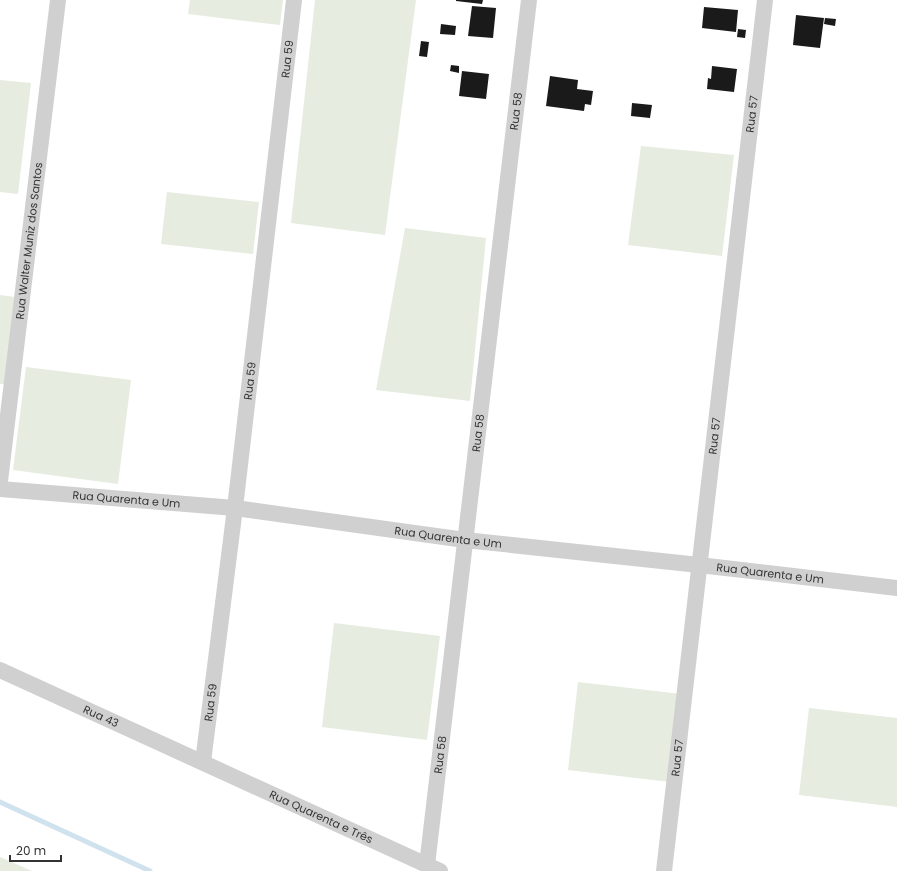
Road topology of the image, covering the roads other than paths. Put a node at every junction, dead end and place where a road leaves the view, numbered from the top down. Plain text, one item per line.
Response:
1 (58, 0) edge
2 (294, 0) edge
3 (529, 0) edge
4 (765, 0) edge
5 (0, 481) edge
6 (0, 488) edge
7 (235, 508) junction
8 (465, 540) junction
9 (699, 565) junction
10 (897, 588) edge
11 (0, 670) edge
12 (203, 762) junction
13 (434, 868) edge
14 (664, 871) edge

1 - 5 street, Rua Walter Muniz dos Santos
2 - 7 street, Rua 59
3 - 8 street, Rua 58
4 - 9 street, Rua 57
6 - 7 street, Rua Quarenta e Um
7 - 8 street, Rua Quarenta e Um
7 - 12 street, Rua 59
8 - 9 street, Rua Quarenta e Um
8 - 13 street, Rua 58
9 - 10 street, Rua Quarenta e Um
9 - 14 street, Rua 57
11 - 12 street, Rua 43
12 - 13 street, Rua Quarenta e Três

